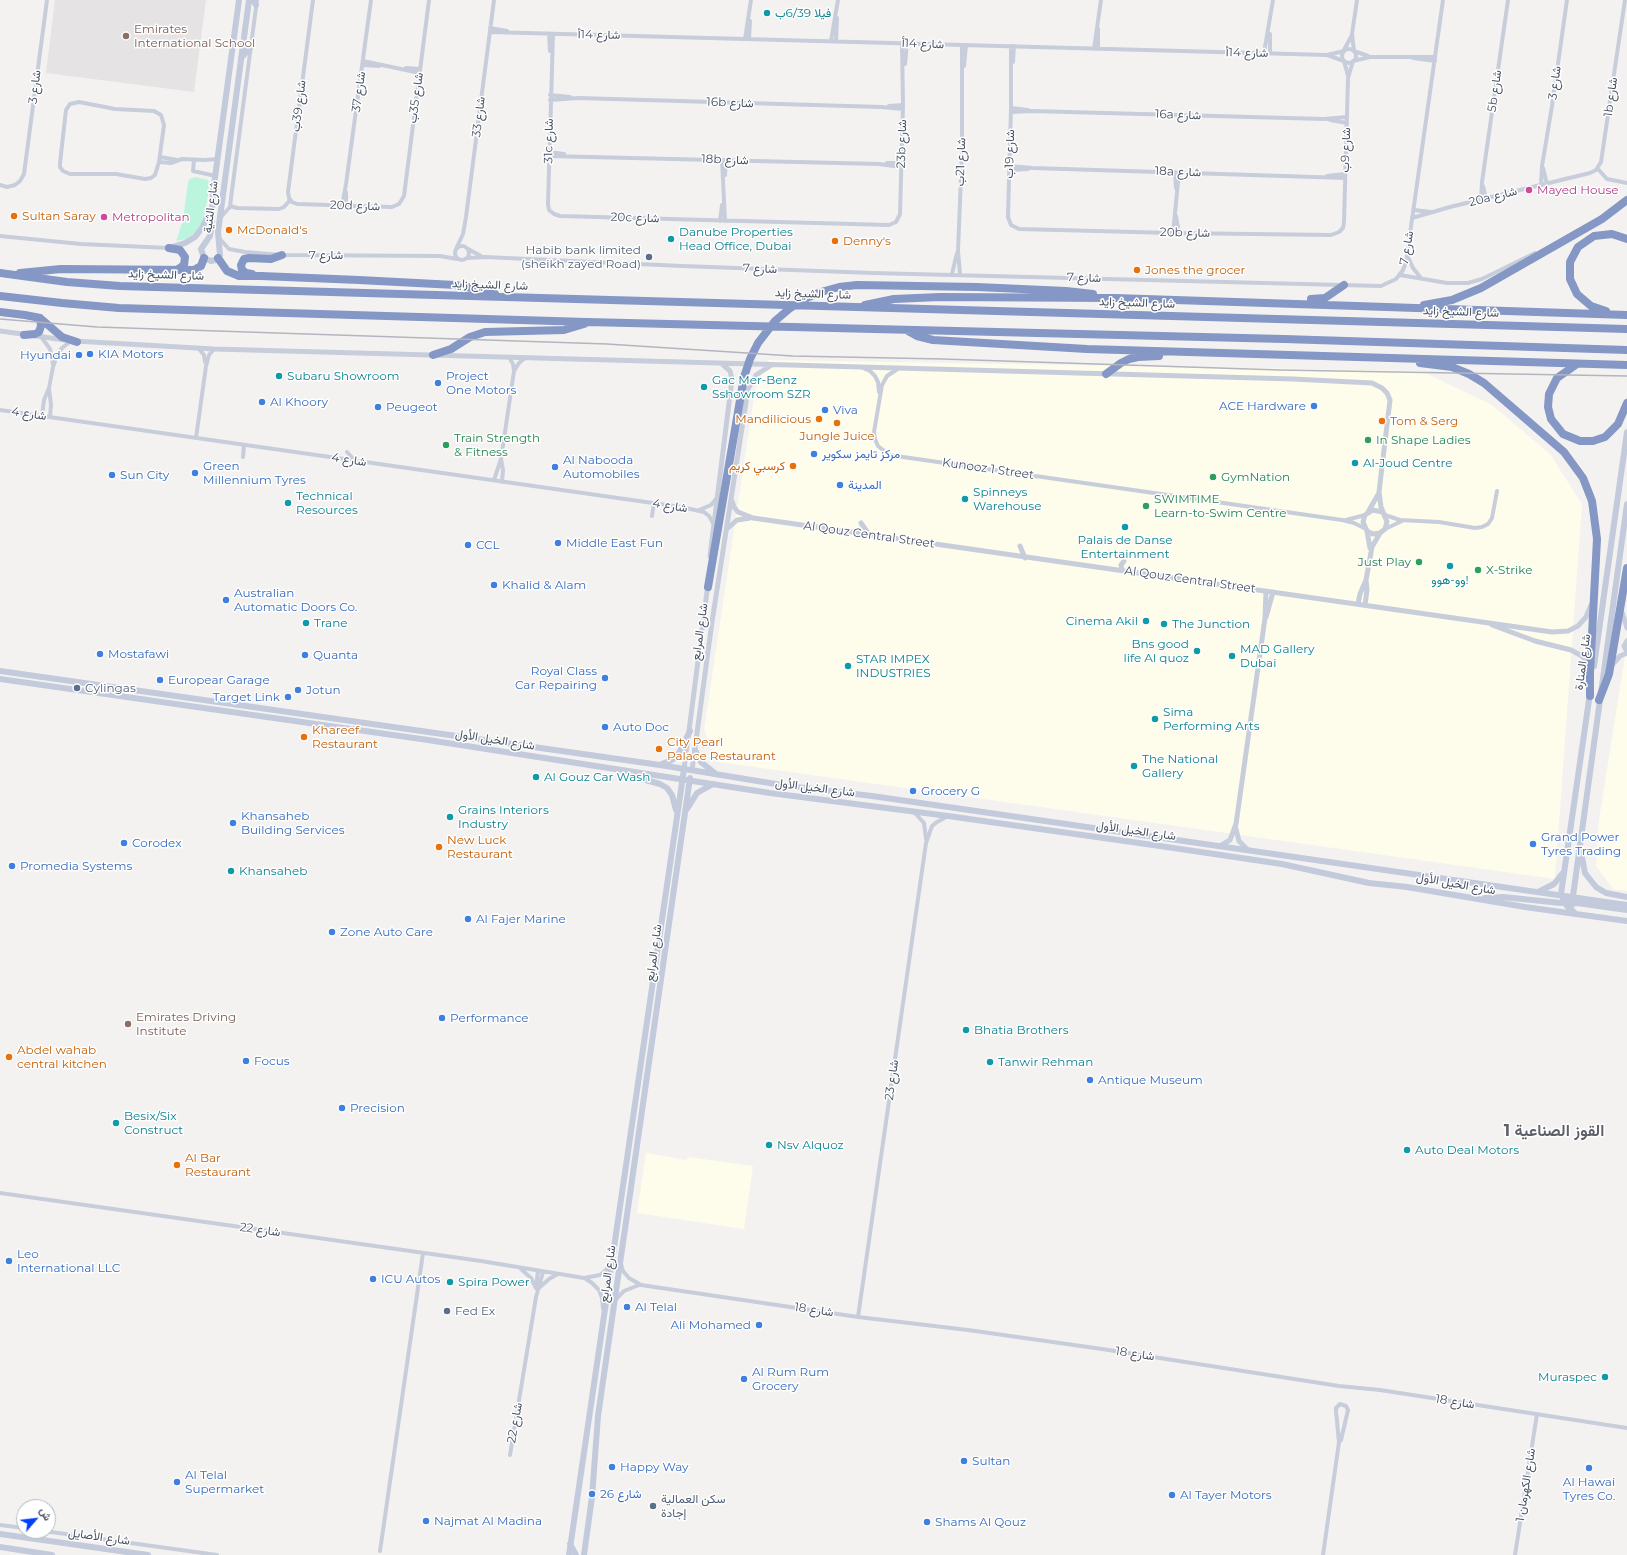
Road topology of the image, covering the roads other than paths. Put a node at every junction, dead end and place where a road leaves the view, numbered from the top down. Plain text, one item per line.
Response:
1 (46, 0) edge
2 (239, 0) edge
3 (249, 0) edge
4 (313, 0) edge
5 (371, 0) edge
6 (429, 0) edge
7 (494, 0) edge
8 (752, 0) edge
9 (838, 0) edge
10 (1101, 0) edge
11 (1273, 0) edge
12 (1357, 0) edge
13 (1444, 0) edge
14 (1508, 0) edge
15 (1567, 0) edge
16 (1625, 0) edge
17 (256, 2) edge
18 (1269, 27) junction
19 (490, 30) junction
20 (551, 34) junction
21 (1352, 34) junction
22 (747, 39) junction
23 (834, 41) junction
24 (904, 43) junction
25 (964, 45) junction
26 (1013, 46) junction
27 (251, 47) junction
28 (1096, 49) junction
29 (1344, 51) junction
30 (1354, 51) junction
31 (1264, 53) junction
32 (1270, 53) junction
33 (1327, 55) junction
34 (1370, 57) junction
35 (241, 58) junction
36 (1435, 59) junction
37 (1344, 61) junction
38 (1354, 61) junction
39 (363, 63) junction
40 (420, 71) junction
41 (1348, 78) junction
42 (550, 98) junction
43 (903, 107) junction
44 (1011, 110) junction
45 (1347, 117) junction
46 (1324, 119) junction
47 (1347, 123) junction
48 (549, 154) junction
49 (218, 158) junction
50 (160, 159) junction
51 (194, 160) junction
52 (724, 160) junction
53 (902, 165) junction
54 (1542, 166) junction
55 (1009, 168) junction
56 (1598, 169) junction
57 (1177, 172) junction
58 (216, 176) junction
59 (1345, 176) junction
60 (1627, 183) edge
61 (1547, 184) junction
62 (0, 185) edge
63 (1541, 185) junction
64 (404, 196) joint
65 (1484, 199) junction
66 (290, 200) junction
67 (1627, 200) edge
68 (230, 206) junction
69 (344, 206) junction
70 (212, 207) junction
71 (1414, 210) junction
72 (1175, 211) junction
73 (1433, 212) junction
74 (560, 216) joint
75 (899, 216) joint
76 (220, 217) junction
77 (1412, 218) junction
78 (722, 221) junction
79 (1344, 222) joint
80 (1019, 229) joint
81 (1173, 233) junction
82 (1179, 233) junction
83 (463, 234) junction
84 (0, 236) edge
85 (218, 237) junction
86 (1627, 239) edge
87 (1557, 245) junction
88 (169, 248) junction
89 (467, 248) junction
90 (455, 250) junction
91 (958, 251) junction
92 (1407, 254) junction
93 (282, 255) junction
94 (440, 256) junction
95 (485, 257) junction
96 (204, 258) junction
97 (218, 258) junction
98 (467, 258) junction
99 (457, 259) junction
100 (177, 270) junction
101 (0, 272) edge
102 (952, 274) junction
103 (960, 274) junction
104 (14, 275) junction
105 (1400, 275) junction
106 (261, 276) junction
107 (1422, 278) junction
108 (1344, 285) junction
109 (0, 296) edge
110 (501, 297) junction
111 (1115, 298) junction
112 (1278, 303) junction
113 (856, 307) junction
114 (1405, 307) junction
115 (0, 312) edge
116 (1624, 314) edge
117 (40, 318) junction
118 (587, 322) junction
119 (1627, 329) edge
120 (908, 330) junction
121 (0, 332) edge
122 (24, 335) junction
123 (42, 338) junction
124 (74, 341) junction
125 (199, 349) junction
126 (214, 349) junction
127 (1627, 350) edge
128 (1208, 353) junction
129 (433, 355) junction
130 (508, 357) junction
131 (526, 358) junction
132 (1372, 358) junction
133 (719, 363) junction
134 (1577, 364) junction
135 (771, 365) junction
136 (206, 366) junction
137 (1627, 366) edge
138 (861, 367) junction
139 (53, 368) junction
140 (899, 368) junction
141 (514, 371) junction
142 (1106, 374) junction
143 (732, 382) junction
144 (49, 388) junction
145 (748, 389) junction
146 (879, 396) junction
147 (1627, 403) edge
148 (0, 410) edge
149 (42, 416) junction
150 (50, 417) junction
151 (1627, 432) edge
152 (196, 438) junction
153 (244, 445) junction
154 (347, 452) dead end
155 (243, 457) dead end
156 (502, 459) junction
157 (355, 461) junction
158 (494, 480) junction
159 (502, 482) junction
160 (1497, 491) dead end
161 (1379, 492) junction
162 (716, 499) junction
163 (732, 501) junction
164 (654, 503) junction
165 (1627, 504) edge
166 (699, 510) junction
167 (1384, 513) junction
168 (1366, 514) junction
169 (652, 516) dead end
170 (754, 518) junction
171 (1342, 520) junction
172 (1405, 520) junction
173 (713, 523) junction
174 (861, 524) dead end
175 (1366, 530) junction
176 (1383, 531) junction
177 (727, 532) junction
178 (870, 536) junction
179 (1020, 546) dead end
180 (1371, 551) junction
181 (1025, 558) junction
182 (1124, 561) dead end
183 (1627, 568) edge
184 (1122, 570) junction
185 (1366, 580) junction
186 (708, 587) junction
187 (1266, 591) junction
188 (1273, 592) junction
189 (1593, 599) junction
190 (1358, 604) junction
191 (1621, 604) junction
192 (1365, 605) junction
193 (1266, 618) junction
194 (1484, 621) junction
195 (1627, 628) edge
196 (1627, 641) edge
197 (1627, 653) edge
198 (1590, 666) junction
199 (0, 671) edge
200 (1609, 674) junction
201 (0, 679) edge
202 (1590, 696) junction
203 (1599, 700) junction
204 (690, 731) junction
205 (695, 750) junction
206 (660, 765) junction
207 (684, 769) junction
208 (692, 770) junction
209 (629, 772) junction
210 (718, 775) junction
211 (683, 779) junction
212 (690, 781) junction
213 (713, 784) junction
214 (686, 812) junction
215 (913, 812) junction
216 (948, 816) junction
217 (677, 817) junction
218 (1236, 824) junction
219 (926, 843) junction
220 (1219, 846) junction
221 (1580, 846) junction
222 (1248, 850) junction
223 (1564, 871) junction
224 (1539, 892) junction
225 (1561, 894) junction
226 (1573, 896) junction
227 (1627, 897) edge
228 (1481, 900) junction
229 (1564, 902) junction
230 (1627, 905) edge
231 (1570, 909) junction
232 (1627, 910) edge
233 (1577, 914) junction
234 (1627, 921) edge
235 (0, 1193) edge
236 (423, 1253) junction
237 (612, 1261) junction
238 (620, 1262) junction
239 (519, 1267) junction
240 (541, 1271) junction
241 (558, 1274) junction
242 (584, 1278) junction
243 (641, 1285) junction
244 (538, 1288) junction
245 (615, 1301) junction
246 (858, 1317) junction
247 (603, 1322) junction
248 (1537, 1414) junction
249 (1627, 1428) edge
250 (1339, 1442) junction
251 (510, 1455) dead end
252 (0, 1525) edge
253 (16, 1527) edge
254 (56, 1533) edge
255 (0, 1534) edge
256 (570, 1544) junction
257 (0, 1548) edge
258 (380, 1551) dead end
259 (52, 1555) edge
260 (148, 1555) edge
261 (217, 1555) edge
262 (564, 1555) edge
263 (569, 1555) edge
264 (576, 1555) edge
265 (584, 1555) edge
266 (1322, 1555) edge
267 (1515, 1555) edge

1 - 62 street, شارع 3
2 - 49 main road, شارع الثنية
3 - 35 main road, شارع الثنية
4 - 66 street, شارع 39ب
5 - 39 street, شارع 37
6 - 40 street, شارع 35ب
7 - 19 street, شارع 33
8 - 22 street
9 - 23 street
10 - 28 street
11 - 18 street
12 - 21 street
13 - 36 street, شارع 7
14 - 65 street, 5b شارع
15 - 54 street, شارع 3
16 - 56 street, 1b شارع
17 - 27 street
18 - 31 street
18 - 32 street
19 - 20 street, شارع 14أ
19 - 83 street, شارع 33
20 - 22 street, شارع 14أ
20 - 42 street, 31c شارع
21 - 29 street
21 - 30 street
22 - 23 street, شارع 14أ
23 - 24 street, شارع 14أ
24 - 25 street, شارع 14أ
24 - 43 street, 23b شارع
25 - 26 street, شارع 14أ
25 - 91 street, شارع 21ب
26 - 28 street, شارع 14أ
26 - 44 street, شارع 19ب
27 - 35 main road
27 - 68 street
28 - 31 street, شارع 14أ
29 - 30 street
29 - 33 street, شارع 14أ
29 - 37 street
30 - 34 street
30 - 38 street
31 - 32 street, شارع 14أ
32 - 33 street, شارع 14أ
33 - 37 street, شارع 14أ
34 - 36 street
34 - 38 street
35 - 76 main road, شارع الثنية
36 - 71 street, شارع 7
37 - 38 street
37 - 41 street, شارع 9ب
38 - 41 street, شارع 9ب
39 - 40 street
39 - 69 street, شارع 37
40 - 64 street, شارع 35ب
41 - 45 street, شارع 9ب
42 - 43 street, 16b شارع
42 - 48 street, 31c شارع
43 - 53 street, 23b شارع
44 - 46 street, 16a شارع
44 - 55 street, شارع 19ب
45 - 46 street, 16a شارع
45 - 47 street, شارع 9ب
46 - 47 street, 16a شارع
47 - 59 street, شارع 9ب
48 - 52 street, 18b شارع
48 - 74 street, 31c شارع
49 - 51 street
49 - 58 main road, شارع الثنية
50 - 50 street
50 - 51 street
51 - 58 street
52 - 53 street, 18b شارع
52 - 78 street
53 - 75 street, 23b شارع
54 - 61 street, شارع 3
54 - 63 street, شارع 3
55 - 57 street, 18a شارع
55 - 80 street, شارع 19ب
56 - 60 street
56 - 61 street, 20a شارع
57 - 59 street, 18a شارع
57 - 72 street
58 - 70 main road, شارع الثنية
59 - 79 street, شارع 9ب
61 - 63 street, 20a شارع
63 - 65 street, 20a شارع
64 - 69 street, 20d شارع
65 - 73 street, 20a شارع
66 - 68 street
66 - 69 street, 20d شارع
67 - 87 highway
68 - 76 street
70 - 88 main road
70 - 96 main road, شارع الثنية
71 - 73 street, 20a شارع
71 - 77 street, شارع 7
72 - 81 street
72 - 82 street
73 - 77 street, 20a شارع
74 - 78 street, 20c شارع
75 - 78 street, 20c شارع
76 - 85 main road, شارع الثنية
77 - 92 street, شارع 7
79 - 82 street, 20b شارع
80 - 81 street, 20b شارع
81 - 82 street, 20b شارع
83 - 89 street, شارع 33
83 - 90 street, شارع 33
84 - 88 street
85 - 93 street, شارع 7
85 - 97 main road, شارع الثنية
86 - 116 highway
87 - 107 street
87 - 114 highway
88 - 100 highway
89 - 90 street
89 - 95 street, شارع 7
89 - 98 street
90 - 94 street, شارع 7
90 - 99 street
91 - 102 street, شارع 21ب
91 - 103 street, شارع 21ب
92 - 105 street, شارع 7
92 - 107 street
93 - 94 street, شارع 7
93 - 106 highway
94 - 99 street, شارع 7
95 - 98 street, شارع 7
95 - 102 street, شارع 7
96 - 97 main road
96 - 100 highway
97 - 106 highway
98 - 99 street
100 - 104 highway
101 - 104 highway, شارع الشيخ زايد
102 - 103 street, شارع 7
103 - 108 street, شارع 7
104 - 110 highway, شارع الشيخ زايد
105 - 107 street
105 - 108 street, شارع 7
106 - 110 highway
108 - 112 highway
109 - 118 highway
110 - 113 highway, شارع الشيخ زايد
111 - 112 highway
111 - 113 highway
111 - 186 highway
112 - 114 highway
113 - 119 highway, شارع الشيخ زايد
114 - 116 highway
115 - 117 highway
117 - 122 highway
117 - 124 highway
118 - 120 highway
118 - 129 highway
120 - 127 highway
120 - 128 highway
121 - 122 street
122 - 123 street
123 - 124 street
123 - 139 street
124 - 125 street
124 - 139 street
125 - 126 street
125 - 136 street
126 - 129 street
126 - 136 street
128 - 132 highway
128 - 142 highway
129 - 130 street
130 - 131 street
130 - 141 street
131 - 133 street
131 - 141 street
132 - 134 highway
132 - 189 highway
133 - 135 street
133 - 143 street
134 - 137 highway
134 - 147 highway
135 - 138 street
135 - 145 street, شارع المرابع
136 - 152 street
138 - 140 street
138 - 146 street, Kunooz 1 Street
139 - 144 street
140 - 142 street
140 - 146 street, Kunooz 1 Street
141 - 156 street
142 - 161 street
143 - 145 street
143 - 162 street, شارع المرابع
144 - 149 street
144 - 150 street
145 - 163 street, شارع المرابع
146 - 171 street, Kunooz 1 Street
148 - 149 street, شارع 4
149 - 150 street, شارع 4
150 - 152 street, شارع 4
151 - 202 main road, شارع المنارة
152 - 153 street, شارع 4
153 - 155 street
153 - 157 street, شارع 4
154 - 157 street
156 - 158 street
156 - 159 street
157 - 158 street, شارع 4
158 - 159 street, شارع 4
159 - 164 street, شارع 4
160 - 172 street
161 - 167 street
161 - 168 street
162 - 166 street, شارع 4
162 - 173 street, شارع المرابع
163 - 170 street, Al Qouz Central Street
163 - 177 street, شارع المرابع
164 - 166 street, شارع 4
164 - 169 street
165 - 203 main road, شارع المنارة
166 - 173 street, شارع 4
167 - 168 street
167 - 172 street
167 - 176 street
168 - 171 street, Kunooz 1 Street
168 - 175 street
170 - 177 street, Al Qouz Central Street
170 - 178 street, Al Qouz Central Street
171 - 175 street, Kunooz 1 Street
172 - 176 street
173 - 186 street, شارع المرابع
174 - 178 street
175 - 176 street
175 - 180 street
176 - 180 street
177 - 205 street, شارع المرابع
178 - 181 street, Al Qouz Central Street
179 - 181 street
180 - 185 street
181 - 184 street, Al Qouz Central Street
182 - 184 street
183 - 191 highway
184 - 187 street, Al Qouz Central Street
185 - 190 street
185 - 192 street
186 - 204 street, شارع المرابع
187 - 188 street, Al Qouz Central Street
187 - 193 street
188 - 190 street, Al Qouz Central Street
188 - 193 street
189 - 194 street, Al Qouz Central Street
189 - 198 highway
190 - 192 street, Al Qouz Central Street
191 - 195 street
191 - 200 highway
192 - 194 street, Al Qouz Central Street
193 - 218 street
194 - 198 street, Al Qouz Central Street
196 - 197 street
197 - 200 street
198 - 202 highway
199 - 206 main road, شارع الخيل الأول
200 - 203 highway
201 - 209 main road, شارع الخيل الأول
202 - 223 main road, شارع المنارة
203 - 221 main road, شارع المنارة
204 - 206 main road
204 - 207 street, شارع المرابع
205 - 208 street, شارع المرابع
205 - 210 main road
206 - 207 main road, شارع الخيل الأول
207 - 208 main road, شارع الخيل الأول
207 - 211 main road, شارع المرابع
208 - 210 main road, شارع الخيل الأول
208 - 212 main road, شارع المرابع
209 - 211 main road, شارع الخيل الأول
209 - 217 main road
210 - 220 main road, شارع الخيل الأول
211 - 212 main road, شارع الخيل الأول
211 - 217 main road, شارع المرابع
212 - 213 main road, شارع الخيل الأول
212 - 214 main road, شارع المرابع
213 - 214 main road
213 - 215 main road, شارع الخيل الأول
214 - 238 main road, شارع المرابع
215 - 216 main road, شارع الخيل الأول
215 - 219 street, شارع 23
216 - 219 street, شارع 23
216 - 228 main road, شارع الخيل الأول
217 - 237 main road, شارع المرابع
218 - 220 street
218 - 222 street
219 - 246 street, شارع 23
220 - 222 main road, شارع الخيل الأول
221 - 226 main road, شارع المنارة
221 - 227 main road
222 - 224 main road, شارع الخيل الأول
223 - 224 main road
223 - 225 main road, شارع المنارة
224 - 225 main road, شارع الخيل الأول
225 - 226 main road, شارع الخيل الأول
225 - 229 main road
226 - 229 main road
226 - 230 main road, شارع الخيل الأول
228 - 229 main road
228 - 233 main road, شارع الخيل الأول
229 - 231 main road
231 - 232 main road
231 - 233 main road
233 - 234 main road, شارع الخيل الأول
235 - 236 street, شارع 22
236 - 239 street, شارع 22
236 - 258 street
237 - 242 street, شارع 22
237 - 247 main road, شارع المرابع
238 - 243 street, شارع 18
238 - 245 main road, شارع المرابع
239 - 240 street, شارع 22
239 - 244 street
240 - 241 street, شارع 22
240 - 244 street, شارع 22
241 - 242 street, شارع 22
241 - 244 street
242 - 247 street
243 - 245 street
243 - 246 street, شارع 18
244 - 251 street, شارع 22
245 - 265 main road, شارع المرابع
246 - 248 street, شارع 18
247 - 256 main road, شارع المرابع
248 - 249 street, شارع 18
248 - 267 street, شارع الكهرمان 1
250 - 250 street
250 - 266 street
252 - 253 street
254 - 261 street
255 - 260 main road, شارع الأصايل
256 - 262 main road
256 - 263 main road, شارع المرابع
256 - 264 main road
257 - 259 main road

